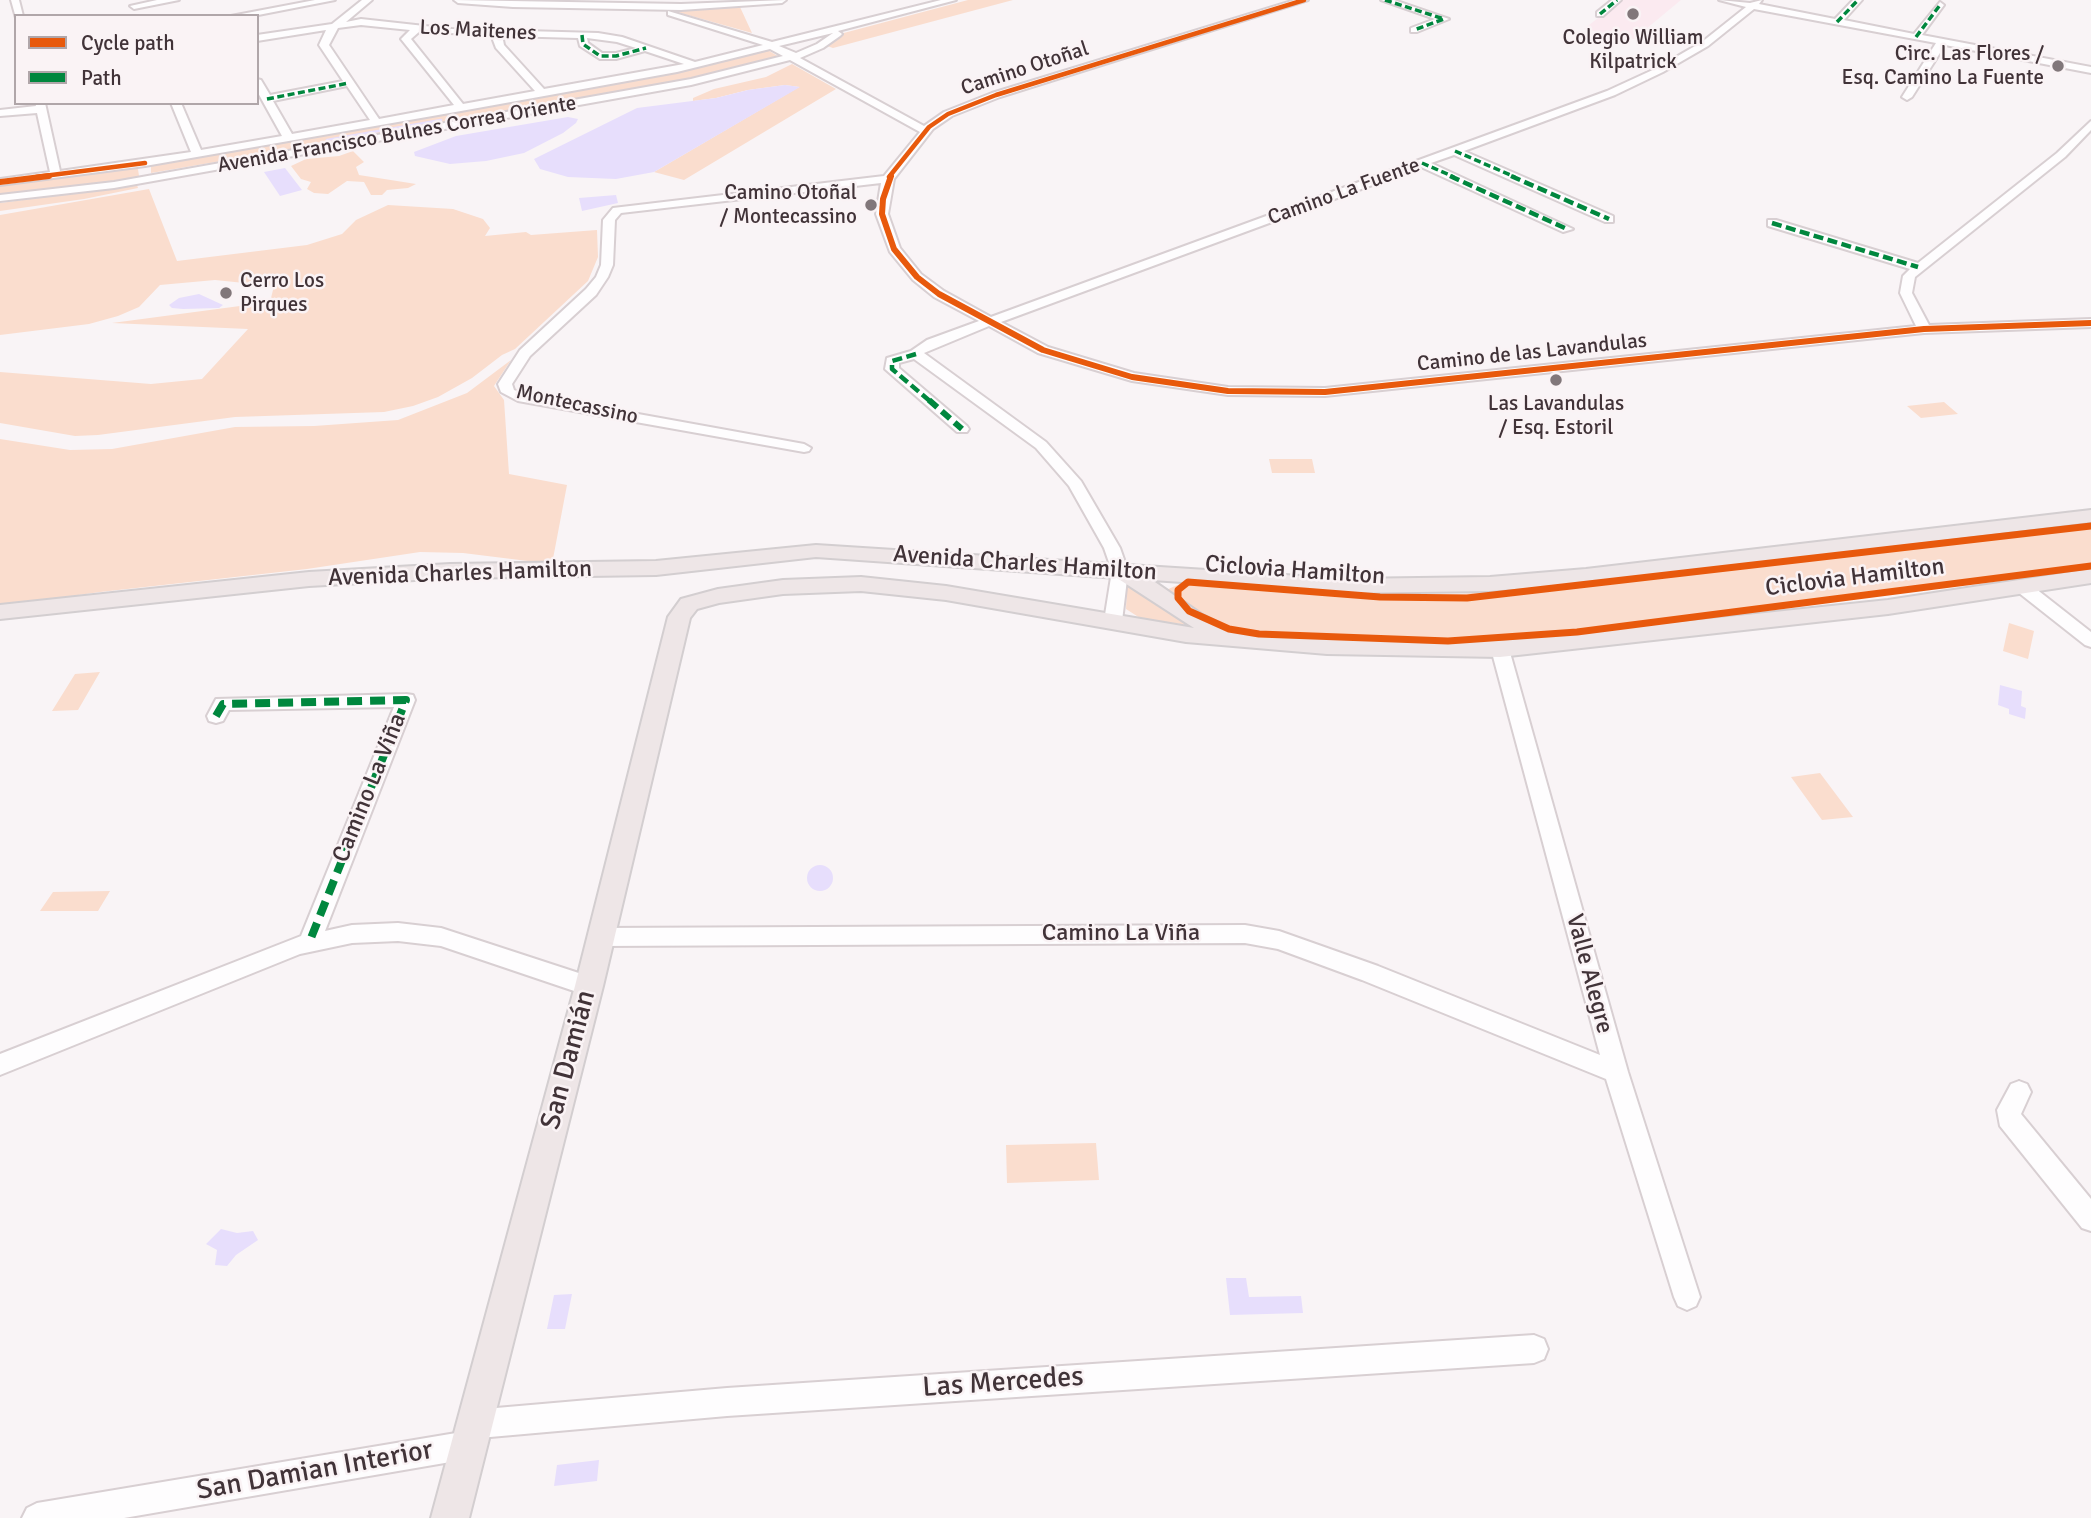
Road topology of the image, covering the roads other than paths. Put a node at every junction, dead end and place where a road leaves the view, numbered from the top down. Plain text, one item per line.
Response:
1 (176, 0) edge
2 (331, 0) edge
3 (368, 0) edge
4 (458, 0) edge
5 (541, 0) edge
6 (728, 0) edge
7 (782, 0) edge
8 (952, 0) edge
9 (1304, 0) edge
10 (1385, 0) edge
11 (1617, 0) edge
12 (1723, 0) edge
13 (1858, 0) edge
14 (638, 1) edge
15 (526, 2) edge
16 (742, 2) edge
17 (1755, 3) edge
18 (1940, 5) dead end
19 (134, 7) edge
20 (650, 7) junction
21 (247, 14) edge
22 (1600, 14) dead end
23 (1837, 22) junction
24 (336, 25) junction
25 (850, 26) junction
26 (417, 29) junction
27 (1414, 30) dead end
28 (503, 34) junction
29 (582, 35) junction
30 (1916, 37) junction
31 (259, 38) edge
32 (1942, 42) junction
33 (765, 43) junction
34 (646, 48) junction
35 (792, 57) junction
36 (696, 65) junction
37 (2091, 70) edge
38 (349, 83) junction
39 (259, 85) edge
40 (542, 93) junction
41 (1907, 97) dead end
42 (267, 99) junction
43 (177, 105) edge
44 (40, 106) edge
45 (461, 108) junction
46 (0, 113) edge
47 (376, 122) junction
48 (2091, 124) edge
49 (926, 131) junction
50 (288, 137) junction
51 (1455, 151) junction
52 (197, 154) junction
53 (145, 163) junction
54 (1422, 163) junction
55 (56, 176) junction
56 (147, 179) junction
57 (888, 179) junction
58 (0, 182) edge
59 (0, 198) edge
60 (1609, 219) dead end
61 (1772, 223) dead end
62 (1567, 229) dead end
63 (1918, 267) junction
64 (988, 322) junction
65 (2091, 323) edge
66 (1924, 329) junction
67 (916, 354) junction
68 (962, 429) dead end
69 (804, 447) dead end
70 (2091, 516) edge
71 (1120, 571) junction
72 (1189, 576) junction
73 (2091, 576) edge
74 (2020, 585) junction
75 (1154, 590) junction
76 (689, 604) joint
77 (0, 612) edge
78 (1113, 621) junction
79 (1250, 641) junction
80 (2091, 641) edge
81 (1500, 649) junction
82 (216, 716) dead end
83 (600, 937) junction
84 (309, 943) junction
85 (589, 986) junction
86 (0, 1065) edge
87 (1616, 1072) junction
88 (2019, 1091) dead end
89 (2091, 1219) edge
90 (1687, 1297) dead end
91 (1534, 1349) dead end
92 (470, 1434) junction
93 (37, 1518) edge
94 (450, 1518) edge

1 - 19 street
2 - 21 street
3 - 24 street
4 - 15 street
5 - 14 street
6 - 14 street
7 - 16 street
8 - 25 street, Avenida Francisco Bulnes Correa Oriente
9 - 49 street, Camino Otoñal
10 - 27 street
11 - 22 street
12 - 17 street
13 - 23 street
14 - 20 street
15 - 20 street
16 - 20 street
16 - 33 street
17 - 23 street
17 - 51 street, Camino La Fuente
18 - 30 street
20 - 33 street
23 - 30 street
24 - 26 street, Los Maitenes
24 - 31 street, Los Maitenes
24 - 38 street
25 - 33 street, Avenida Francisco Bulnes Correa Oriente
25 - 35 street, Avenida Francisco Bulnes Correa Oriente
26 - 28 street, Los Maitenes
26 - 45 street
28 - 29 street, Los Maitenes
28 - 40 street
29 - 34 street, Los Maitenes
29 - 34 street
30 - 32 street
32 - 37 street
32 - 41 street
33 - 35 street
33 - 36 street, Avenida Francisco Bulnes Correa Oriente
34 - 36 street, Los Maitenes
35 - 49 street
35 - 56 street, Avenida Francisco Bulnes Correa Oriente
36 - 40 street, Avenida Francisco Bulnes Correa Oriente
38 - 42 street
38 - 47 street
39 - 42 street
40 - 45 street, Avenida Francisco Bulnes Correa Oriente
42 - 50 street
43 - 52 street
44 - 46 street
44 - 55 street
45 - 47 street, Avenida Francisco Bulnes Correa Oriente
47 - 50 street, Avenida Francisco Bulnes Correa Oriente
48 - 63 street
49 - 57 street, Camino Otoñal
50 - 52 street, Avenida Francisco Bulnes Correa Oriente
51 - 54 street, Camino La Fuente
51 - 60 street
52 - 53 street, Avenida Francisco Bulnes Correa Oriente
53 - 55 street, Avenida Francisco Bulnes Correa Oriente
53 - 56 street
54 - 62 street
54 - 64 street, Camino La Fuente
55 - 58 street, Avenida Francisco Bulnes Correa Oriente
56 - 59 street, Avenida Francisco Bulnes Correa Oriente
57 - 64 street
57 - 69 street, Montecassino
61 - 63 street
63 - 66 street
64 - 66 street, Camino de las Lavandulas
64 - 67 street, Camino La Fuente
65 - 66 street, Camino de las Lavandulas
67 - 68 street, Camino La Fuente
67 - 71 street
70 - 72 main road, Avenida Charles Hamilton
71 - 72 main road, Avenida Charles Hamilton
71 - 75 main road
71 - 77 main road, Avenida Charles Hamilton
71 - 78 street
72 - 75 main road
73 - 74 main road, Avenida Charles Hamilton
74 - 80 street
74 - 81 main road, Avenida Charles Hamilton
75 - 79 main road
76 - 78 main road, Avenida Charles Hamilton
76 - 83 main road, San Damián
78 - 79 main road, Avenida Charles Hamilton
79 - 81 main road, Avenida Charles Hamilton
81 - 87 street, Valle Alegre
82 - 84 street, Camino La Viña
83 - 85 main road, San Damián
83 - 87 street, Camino La Viña
84 - 85 street
84 - 86 street
85 - 92 main road, San Damián
87 - 90 street, Valle Alegre
88 - 89 street
91 - 92 street, Las Mercedes
92 - 93 street, San Damian Interior
92 - 94 main road, San Damián

